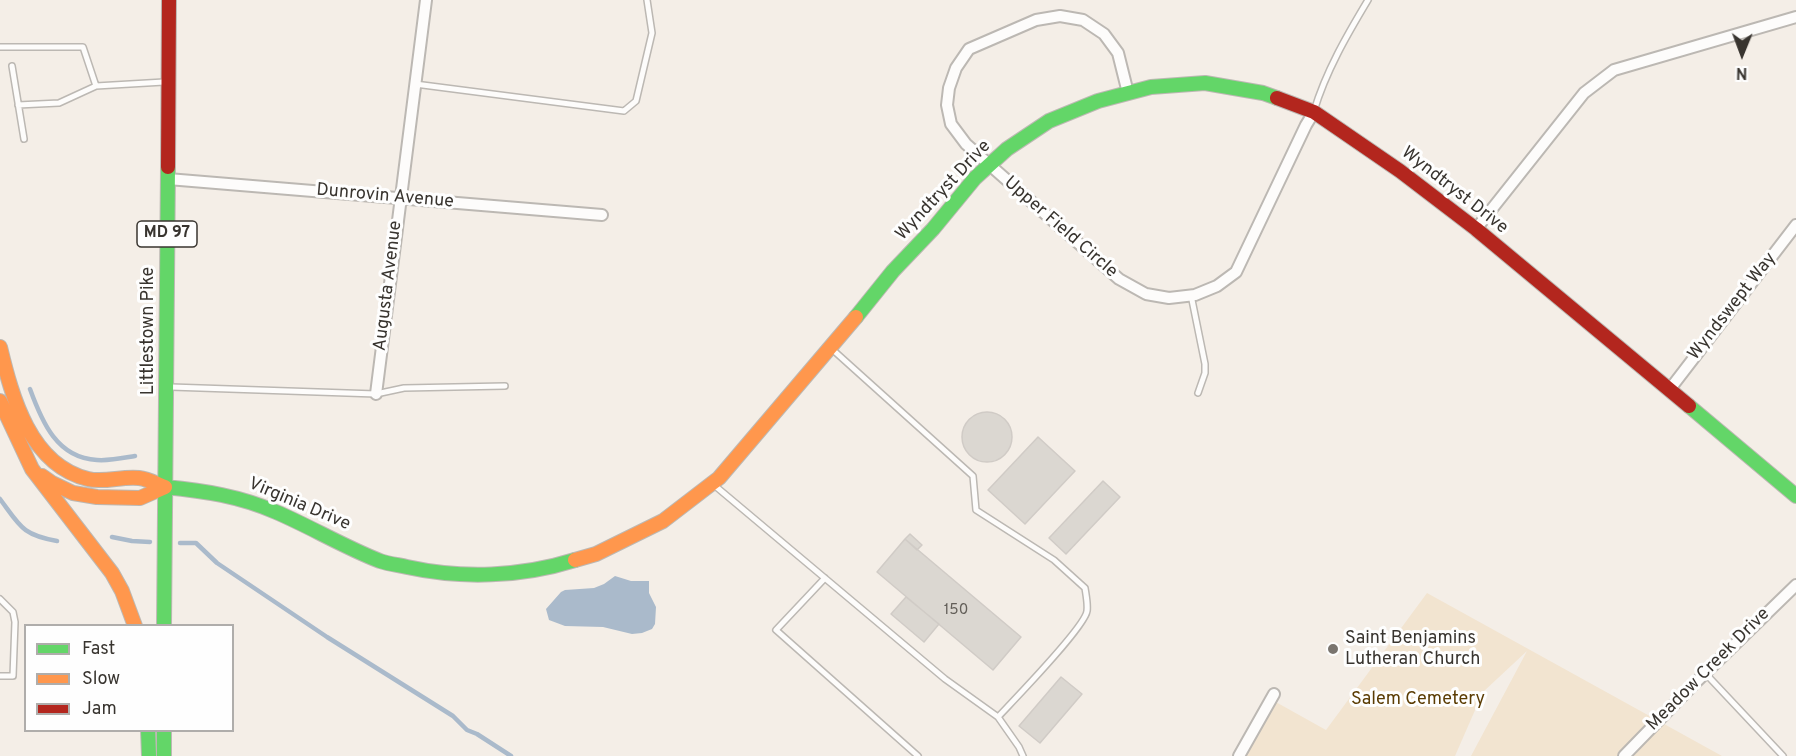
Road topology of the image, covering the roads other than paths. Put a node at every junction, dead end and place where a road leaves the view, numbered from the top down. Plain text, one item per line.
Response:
1 (169, 0) edge
2 (426, 0) edge
3 (647, 0) edge
4 (1368, 0) edge
5 (1796, 17) edge
6 (0, 46) edge
7 (12, 66) dead end
8 (168, 82) junction
9 (415, 84) junction
10 (96, 86) junction
11 (1128, 93) junction
12 (18, 105) junction
13 (1314, 112) junction
14 (24, 139) dead end
15 (989, 166) junction
16 (168, 179) junction
17 (400, 198) junction
18 (602, 215) dead end
19 (1796, 225) edge
20 (1476, 229) junction
21 (1191, 295) junction
22 (0, 347) edge
23 (830, 348) junction
24 (166, 386) junction
25 (505, 386) dead end
26 (1670, 389) junction
27 (1198, 393) dead end
28 (376, 394) junction
29 (0, 401) edge
30 (32, 469) junction
31 (713, 484) junction
32 (165, 487) junction
33 (1796, 496) edge
34 (381, 561) joint
35 (825, 578) junction
36 (1796, 585) edge
37 (0, 599) edge
38 (134, 624) edge
39 (165, 624) edge
40 (1705, 673) junction
41 (0, 676) edge
42 (1274, 694) dead end
43 (998, 717) junction
44 (148, 732) edge
45 (164, 732) edge
46 (149, 756) edge
47 (164, 756) edge
48 (918, 756) edge
49 (1023, 756) edge
50 (1239, 756) edge
51 (1624, 756) edge
52 (1783, 756) edge

1 - 8 main road, Littlestown Pike / MD 97
2 - 9 street, Augusta Avenue
3 - 9 lane
4 - 13 lane
5 - 20 street
6 - 10 lane
7 - 12 lane
8 - 10 lane
8 - 16 main road, Littlestown Pike / MD 97
9 - 17 street, Augusta Avenue
10 - 12 lane
11 - 13 main road, Wyndtryst Drive
11 - 15 main road, Wyndtryst Drive
11 - 15 street, Upper Field Circle
12 - 14 lane
13 - 20 main road, Wyndtryst Drive
13 - 21 street, Upper Field Circle
15 - 21 street, Upper Field Circle
15 - 23 main road, Wyndtryst Drive
16 - 17 street, Dunrovin Avenue
16 - 24 main road, Littlestown Pike / MD 97
17 - 18 street, Dunrovin Avenue
17 - 28 street, Augusta Avenue
19 - 26 street, Wyndswept Way
20 - 26 main road, Wyndtryst Drive
21 - 27 lane
22 - 32 main road, Virginia Drive
23 - 31 main road, Wyndtryst Drive
23 - 43 lane
24 - 28 lane
24 - 32 main road, Littlestown Pike / MD 97
25 - 28 lane
26 - 33 main road, Wyndtryst Drive
29 - 30 main road
30 - 32 main road
30 - 38 main road
31 - 34 main road, Wyndtryst Drive
31 - 35 lane
32 - 34 main road, Virginia Drive
32 - 39 main road, Littlestown Pike / MD 97
35 - 43 lane
35 - 48 lane
36 - 40 street, Meadow Creek Drive
37 - 41 lane
40 - 51 street, Meadow Creek Drive
40 - 52 lane
42 - 50 street
43 - 49 lane
44 - 46 main road
45 - 47 main road

